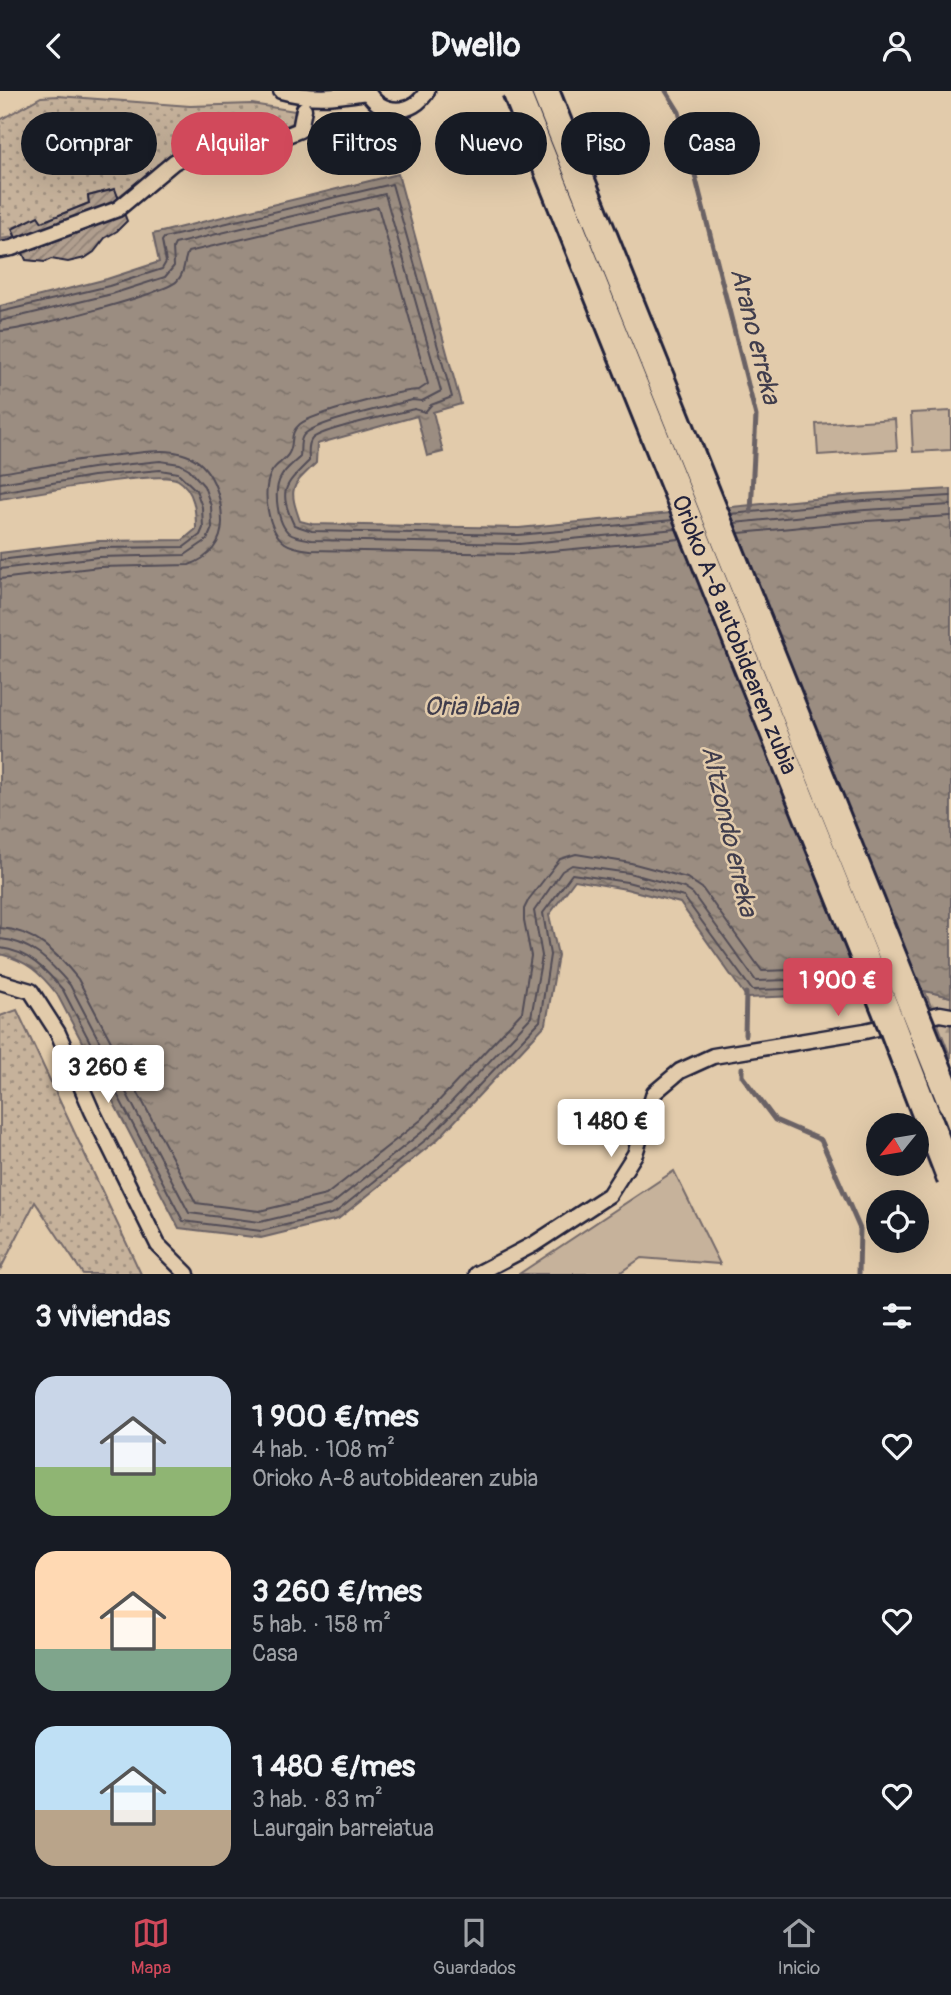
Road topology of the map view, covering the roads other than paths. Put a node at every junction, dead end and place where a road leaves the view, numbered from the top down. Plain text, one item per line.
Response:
1 (281, 91) edge
2 (427, 91) edge
3 (516, 91) edge
4 (545, 91) edge
5 (367, 92) edge
6 (348, 93) edge
7 (304, 109) dead end
8 (0, 250) edge
9 (0, 982) edge
10 (951, 1016) edge
11 (951, 1102) edge
12 (951, 1179) edge
13 (187, 1274) edge
14 (477, 1274) edge

1 - 6 street
2 - 5 street
3 - 12 highway, Orioko A-8 autobidearen zubia, bridge
4 - 11 highway, Orioko A-8 autobidearen zubia, bridge
5 - 6 street
7 - 8 street
9 - 13 street
10 - 14 street

